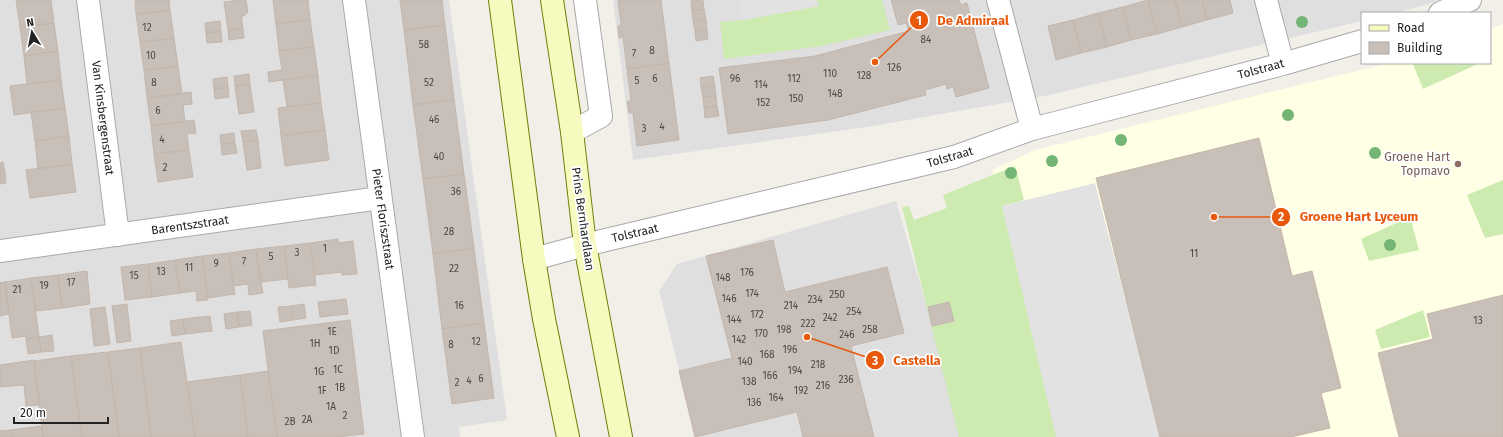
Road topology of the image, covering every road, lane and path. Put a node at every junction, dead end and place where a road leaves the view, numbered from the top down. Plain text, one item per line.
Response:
1 (88, 0) edge
2 (354, 0) edge
3 (500, 0) edge
4 (552, 0) edge
5 (585, 0) edge
6 (998, 0) edge
7 (1266, 0) edge
8 (1470, 0) edge
9 (1442, 12) edge
10 (1361, 41) edge
11 (1283, 64) junction
12 (1032, 129) junction
13 (572, 132) junction
14 (380, 198) junction
15 (118, 235) junction
16 (584, 245) junction
17 (0, 251) edge
18 (534, 258) junction
19 (413, 437) edge
20 (568, 437) edge
21 (621, 437) edge

1 - 15 street, Van Kinsbergenstraat
2 - 14 street, Pieter Floriszstraat
3 - 18 main road
4 - 13 main road, Prins Bernhardlaan
5 - 13 street
6 - 12 street
7 - 11 street
8 - 9 street
10 - 11 street, Tolstraat
11 - 12 street, Tolstraat
12 - 16 street, Tolstraat
13 - 16 main road, Prins Bernhardlaan
14 - 15 street, Barentszstraat
14 - 19 street, Pieter Floriszstraat
15 - 17 street, Barentszstraat
16 - 18 street, Tolstraat
16 - 21 main road, Prins Bernhardlaan
18 - 20 main road

